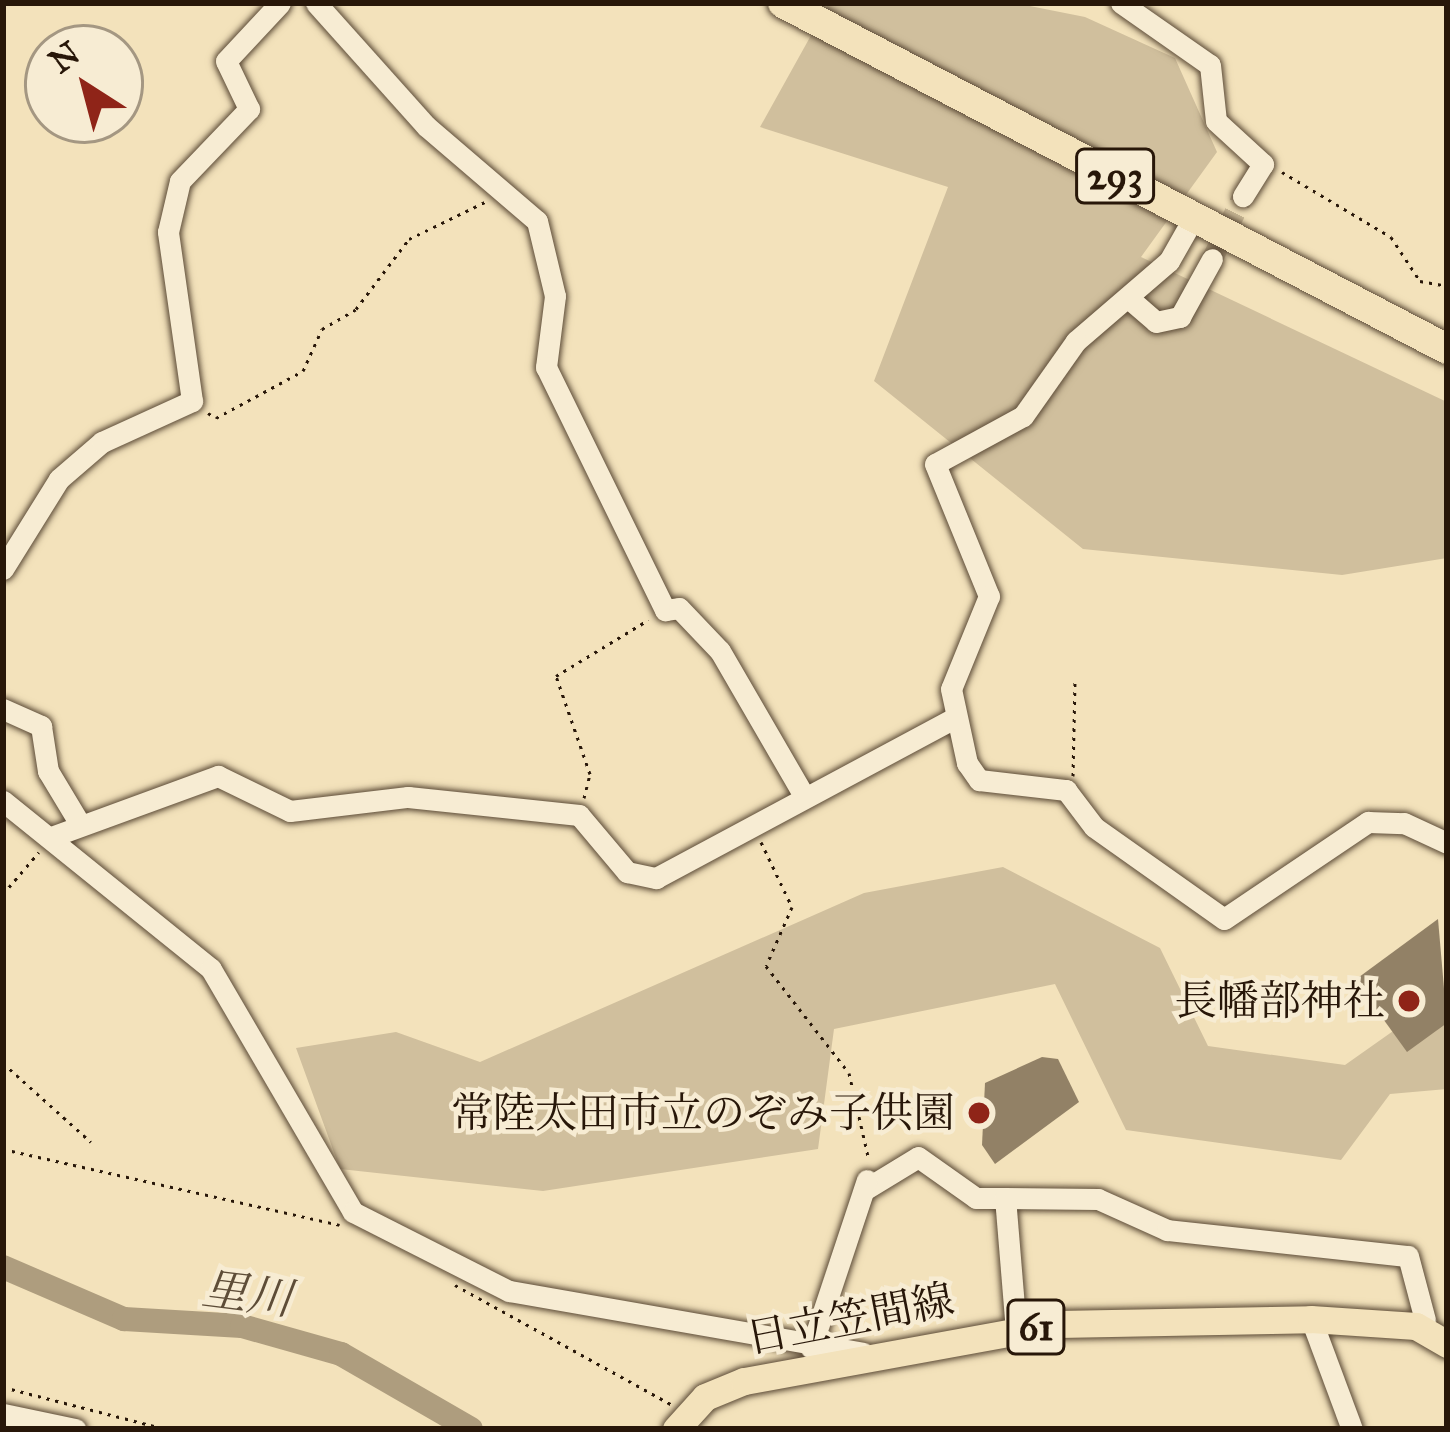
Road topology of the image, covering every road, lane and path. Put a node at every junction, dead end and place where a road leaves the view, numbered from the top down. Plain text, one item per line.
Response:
1 (280, 3) edge
2 (316, 3) edge
3 (1120, 3) edge
4 (793, 5) edge
5 (1263, 164) junction
6 (512, 191) junction
7 (1243, 196) tunnel mouth
8 (1194, 217) junction
9 (1212, 259) tunnel mouth
10 (1447, 286) edge
11 (1133, 302) junction
12 (1447, 350) edge
13 (192, 401) junction
14 (3, 569) edge
15 (665, 610) junction
16 (1075, 678) dead end
17 (3, 709) edge
18 (953, 718) junction
19 (1066, 790) junction
20 (803, 794) junction
21 (3, 801) edge
22 (579, 815) junction
23 (78, 820) junction
24 (753, 824) junction
25 (51, 837) junction
26 (1447, 842) edge
27 (3, 894) edge
28 (3, 1063) edge
29 (91, 1142) dead end
30 (3, 1149) edge
31 (866, 1185) junction
32 (1005, 1198) junction
33 (347, 1229) dead end
34 (444, 1279) dead end
35 (1311, 1318) junction
36 (1429, 1318) edge
37 (1016, 1330) junction
38 (1447, 1344) edge
39 (802, 1355) junction
40 (3, 1387) edge
41 (3, 1414) edge
42 (680, 1423) edge
43 (75, 1429) edge
44 (166, 1429) edge
45 (1352, 1429) edge

1 - 13 street
2 - 6 street
3 - 5 street
4 - 8 highway, 293
5 - 7 street
5 - 10 path
6 - 13 path
6 - 15 street
8 - 11 street
8 - 12 highway, 293
9 - 11 street
11 - 18 street
13 - 14 street
15 - 20 street
15 - 22 path
16 - 19 path
17 - 23 street
18 - 19 street
18 - 20 street
19 - 26 street
20 - 24 street
21 - 25 street
22 - 23 street
22 - 24 street
23 - 25 street
24 - 31 path
25 - 27 path
25 - 39 street
28 - 29 path
30 - 33 path
31 - 32 street
31 - 39 street
32 - 36 street
32 - 37 street
34 - 42 path
35 - 36 main road, 日立笠間線 / 61
35 - 37 main road, 日立笠間線 / 61
35 - 45 street
36 - 38 main road, 日立笠間線 / 61
37 - 39 main road, 日立笠間線 / 61
39 - 42 main road, 日立笠間線 / 61
40 - 44 path
41 - 43 street

